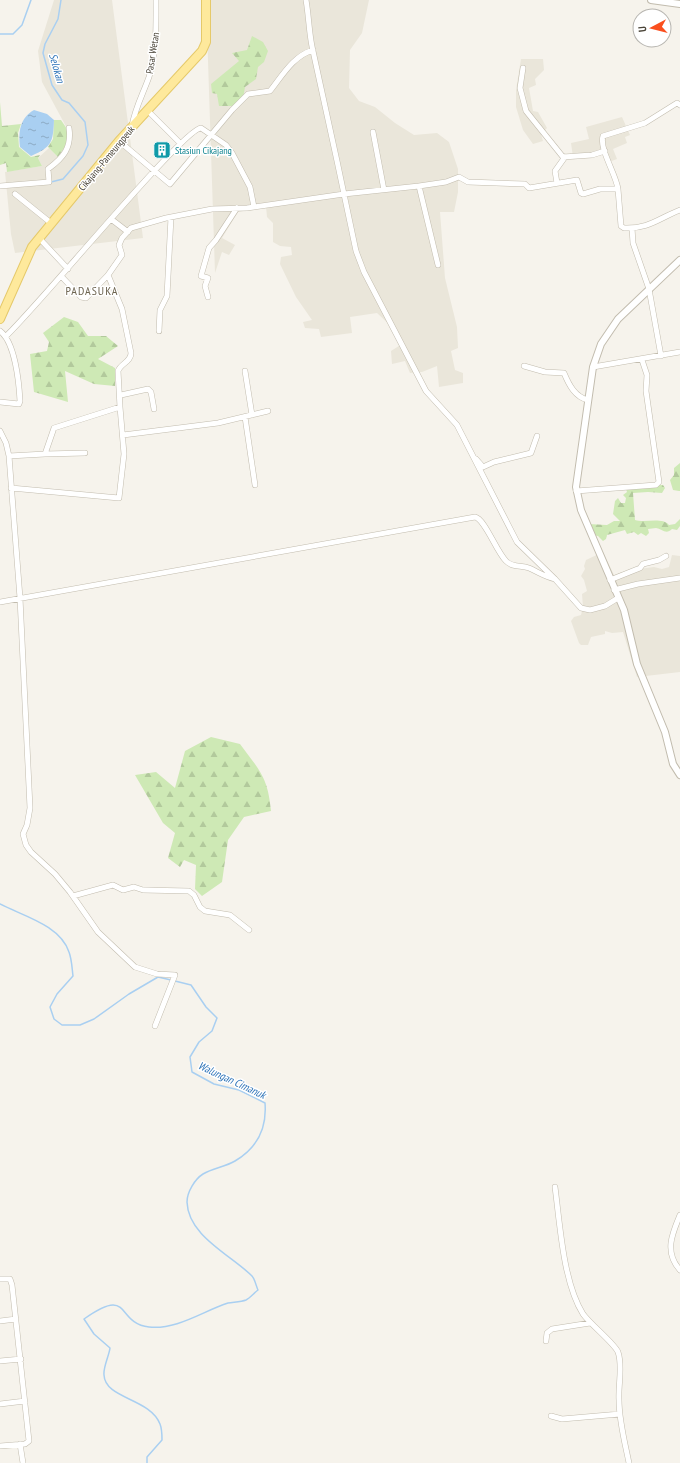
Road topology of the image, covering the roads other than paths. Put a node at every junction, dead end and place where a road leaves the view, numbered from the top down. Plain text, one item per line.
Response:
1 (156, 0) edge
2 (206, 0) edge
3 (306, 0) edge
4 (651, 0) edge
5 (680, 4) edge
6 (313, 50) junction
7 (524, 68) dead end
8 (680, 105) edge
9 (147, 110) junction
10 (132, 127) junction
11 (69, 128) dead end
12 (373, 132) dead end
13 (212, 135) junction
14 (119, 141) junction
15 (180, 143) junction
16 (605, 152) junction
17 (565, 157) junction
18 (154, 172) junction
19 (557, 183) junction
20 (0, 186) edge
21 (419, 186) junction
22 (618, 189) junction
23 (384, 190) junction
24 (15, 194) dead end
25 (344, 194) junction
26 (254, 206) junction
27 (237, 208) junction
28 (680, 210) edge
29 (171, 217) junction
30 (111, 219) junction
31 (51, 223) junction
32 (632, 228) junction
33 (128, 232) junction
34 (39, 238) junction
35 (680, 260) edge
36 (438, 265) dead end
37 (68, 269) junction
38 (108, 275) junction
39 (62, 277) junction
40 (649, 289) junction
41 (208, 297) dead end
42 (0, 318) edge
43 (0, 331) edge
44 (159, 331) dead end
45 (6, 336) junction
46 (680, 352) edge
47 (661, 356) junction
48 (642, 360) junction
49 (524, 366) dead end
50 (593, 367) junction
51 (245, 371) dead end
52 (121, 395) junction
53 (588, 400) junction
54 (0, 402) edge
55 (120, 407) junction
56 (154, 409) dead end
57 (268, 411) dead end
58 (252, 415) junction
59 (245, 417) junction
60 (0, 431) edge
61 (123, 435) junction
62 (537, 436) dead end
63 (85, 453) dead end
64 (45, 454) junction
65 (472, 455) junction
66 (8, 456) junction
67 (255, 485) dead end
68 (11, 488) junction
69 (576, 491) junction
70 (666, 556) dead end
71 (680, 578) edge
72 (555, 579) junction
73 (610, 580) junction
74 (614, 590) junction
75 (20, 598) junction
76 (618, 598) junction
77 (0, 602) edge
78 (680, 775) edge
79 (73, 896) junction
80 (249, 930) dead end
81 (155, 1026) dead end
82 (555, 1187) dead end
83 (680, 1215) edge
84 (680, 1270) edge
85 (0, 1279) edge
86 (16, 1319) junction
87 (0, 1321) edge
88 (590, 1323) junction
89 (546, 1341) dead end
90 (21, 1359) junction
91 (0, 1361) edge
92 (25, 1401) junction
93 (0, 1404) edge
94 (620, 1414) junction
95 (551, 1416) dead end
96 (20, 1444) junction
97 (0, 1446) edge
98 (23, 1463) edge
99 (629, 1463) edge

1 - 10 street, Pasar Wetan
2 - 9 main road, Cikajang-Pameungpeuk
3 - 6 street
4 - 5 street
6 - 13 street
6 - 25 street
7 - 17 street
8 - 16 street
9 - 10 main road, Cikajang-Pameungpeuk
9 - 15 street
10 - 14 main road, Cikajang-Pameungpeuk
11 - 20 street
12 - 23 street
13 - 15 street
13 - 18 street
13 - 26 street
14 - 18 street
14 - 31 main road, Cikajang-Pameungpeuk
15 - 18 street
16 - 17 street
16 - 22 street
17 - 19 street
18 - 30 street
19 - 21 street
19 - 22 street
21 - 23 street
21 - 36 street
22 - 32 street
23 - 25 street
24 - 31 street
25 - 26 street
25 - 65 street
26 - 27 street
27 - 29 street
27 - 41 street
28 - 32 street
29 - 33 street
29 - 44 street
30 - 33 street
30 - 37 street
31 - 34 main road, Cikajang-Pameungpeuk
32 - 40 street
33 - 38 street
34 - 37 street
34 - 42 main road, Cikajang-Pameungpeuk
35 - 40 street
37 - 39 street
38 - 39 street
38 - 52 street
39 - 45 street
40 - 47 street
40 - 50 street
43 - 45 street
45 - 54 street
46 - 47 street
47 - 48 street
48 - 50 street
48 - 69 street
49 - 53 street
50 - 53 street
51 - 58 street
52 - 55 street
52 - 56 street
53 - 69 street
55 - 61 street
55 - 64 street
57 - 58 street
58 - 59 street
59 - 61 street
59 - 67 street
60 - 66 street
61 - 68 street
62 - 65 street
63 - 64 street
64 - 66 street
65 - 72 street
66 - 68 street
68 - 75 street
69 - 73 street
70 - 73 street
71 - 74 street
72 - 75 street
72 - 76 street
73 - 74 street
74 - 76 street
75 - 77 street
75 - 79 street
76 - 78 street
79 - 80 street
79 - 81 street
82 - 88 street
83 - 84 street
85 - 86 street
86 - 87 street
86 - 90 street
88 - 89 street
88 - 94 street
90 - 91 street
90 - 92 street
92 - 93 street
92 - 96 street
94 - 95 street
94 - 99 street
96 - 97 street
96 - 98 street

